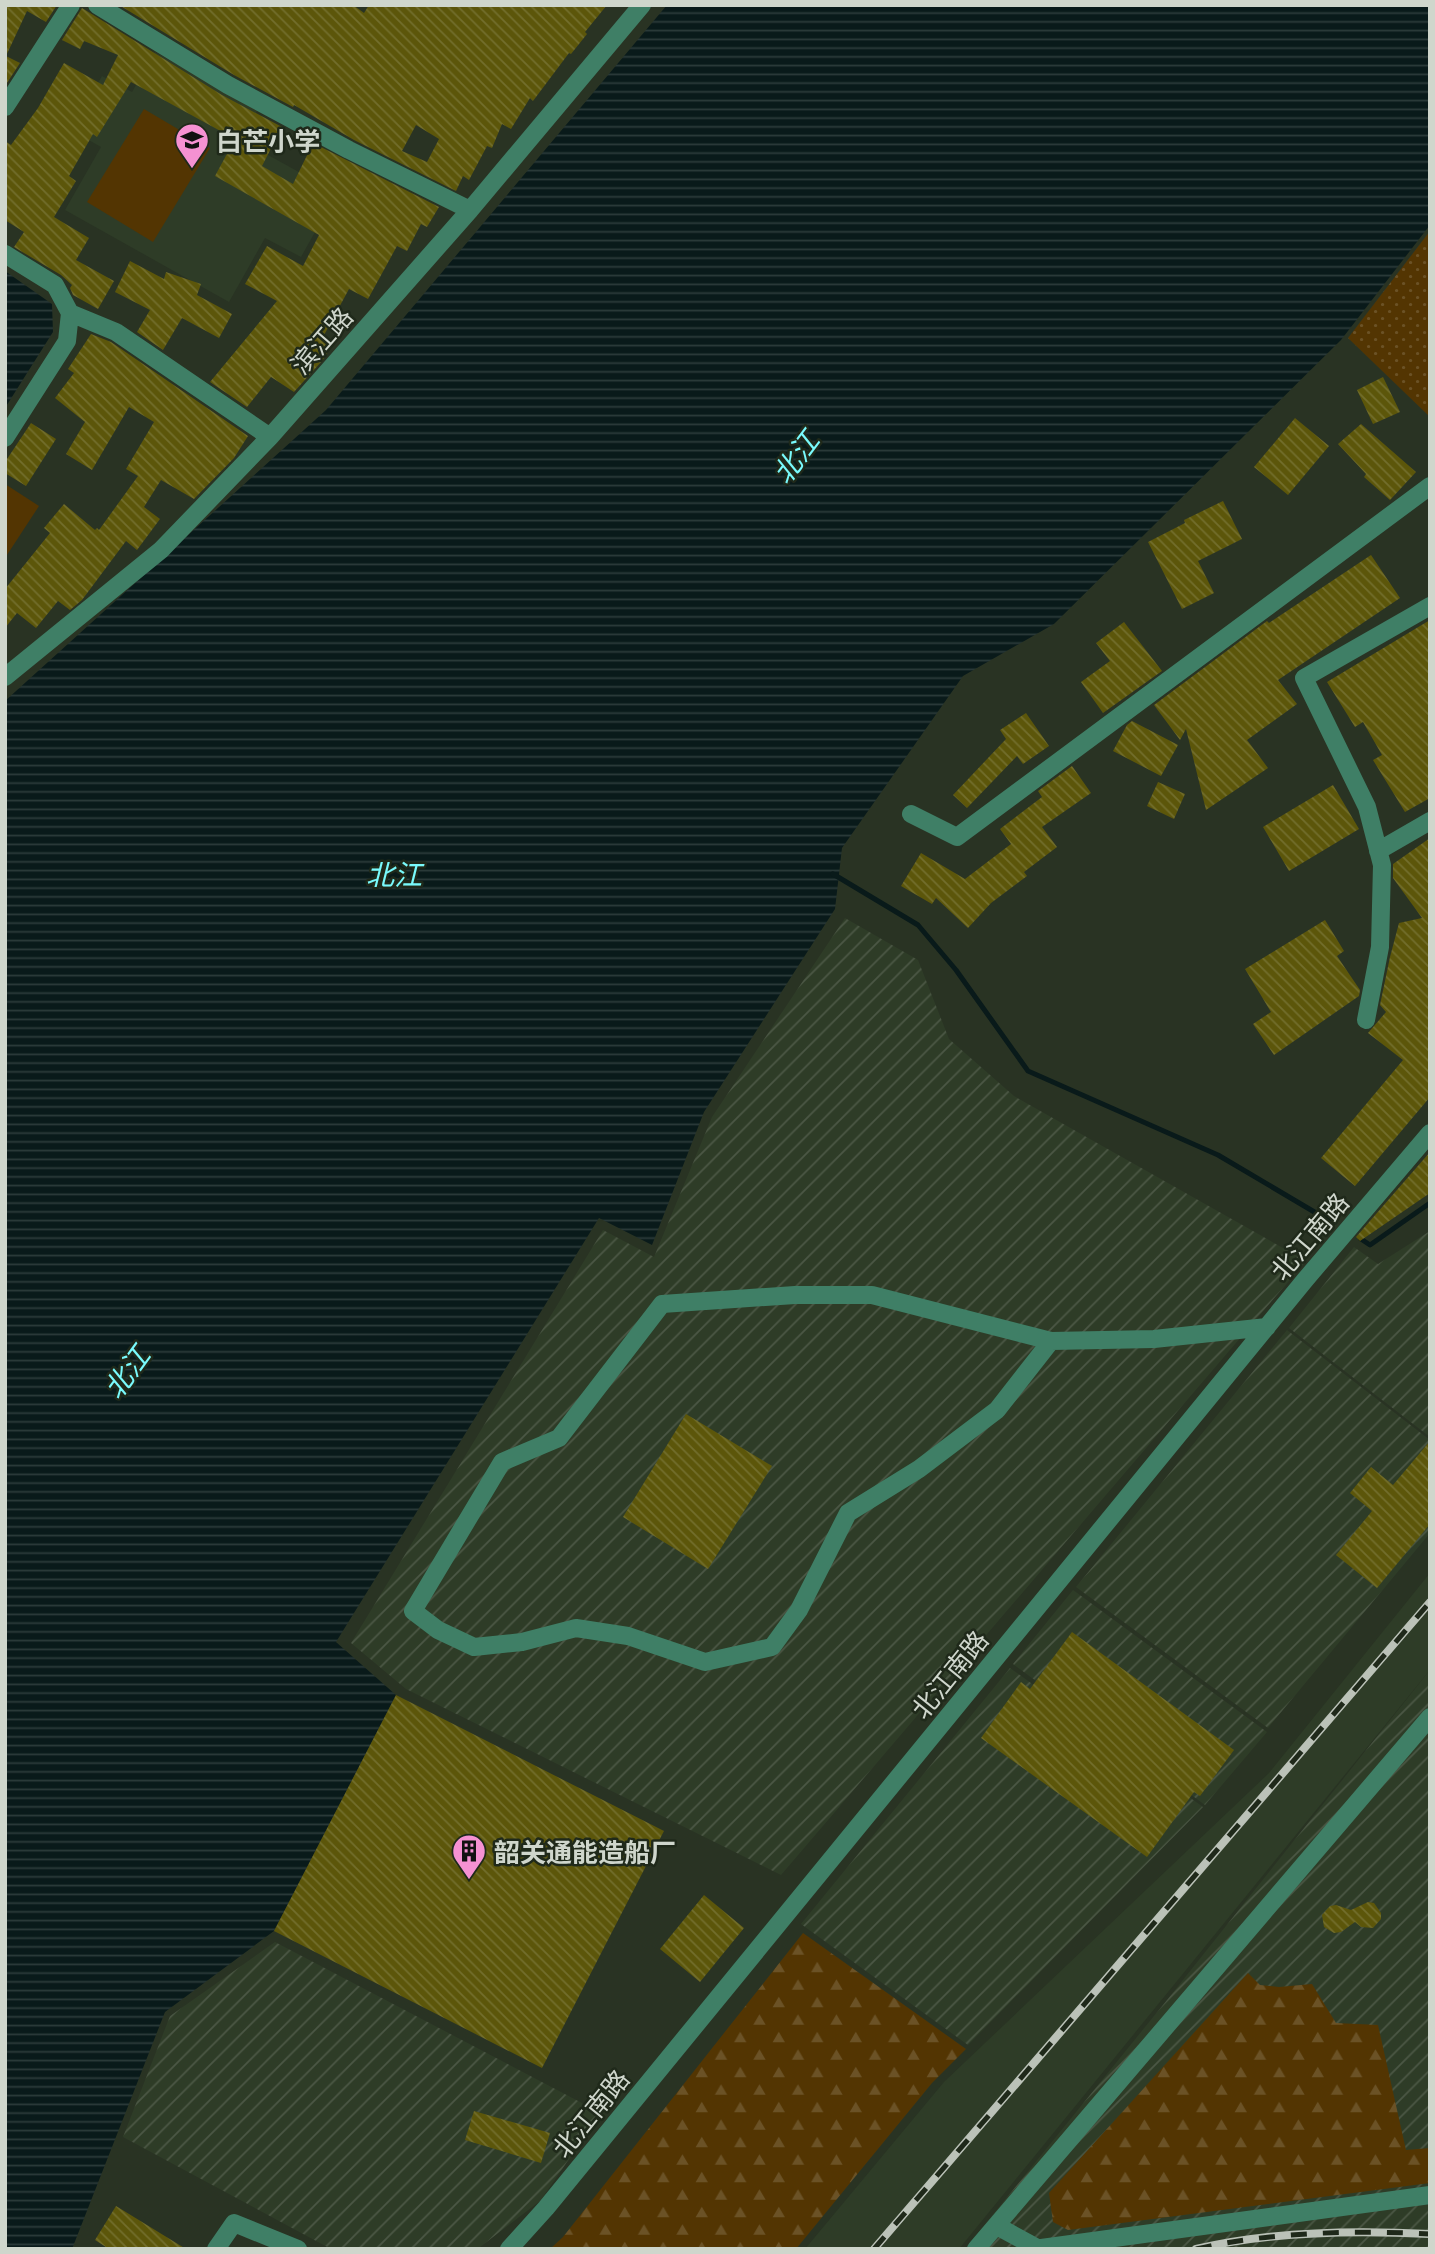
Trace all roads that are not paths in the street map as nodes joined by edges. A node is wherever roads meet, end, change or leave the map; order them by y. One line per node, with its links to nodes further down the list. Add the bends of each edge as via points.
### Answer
1 (71, 5): 4 (street)
2 (97, 5): 5 (street, via 228,85)
3 (642, 5): 5 (street, 滨江路)
4 (5, 107)
5 (470, 210): 9 (street, 滨江路)
6 (5, 254): 7 (street, via 55,285)
7 (70, 313): 8 (street, via 67,341); 9 (street, via 116,332)
8 (5, 438)
9 (270, 438): 12 (street, 滨江路, via 161,550)
10 (1430, 486): 13 (street, via 957,837)
11 (1430, 606): 15 (street, via 1304,678 1367,807)
12 (5, 677)
13 (911, 814)
14 (1430, 821): 15 (street)
15 (1378, 850): 16 (street, via 1382,865 1380,947)
16 (1366, 1020)
17 (1430, 1133): 18 (street, 北江南路)
18 (1267, 1327): 19 (street, via 1154,1339); 26 (street, 北江南路)
19 (1051, 1341): 19 (street, via 997,1409 919,1469 848,1513 799,1610 772,1647 705,1662 628,1636 576,1628 522,1642 474,1647 438,1630 413,1611 502,1462 559,1438 662,1304 872,1295)
20 (1430, 1717): 22 (street)
21 (1430, 2195): 23 (street)
22 (998, 2226): 23 (street); 27 (street)
23 (1035, 2248)
24 (216, 2249): 25 (street, via 234,2223)
25 (298, 2249)
26 (509, 2249)
27 (976, 2249)

